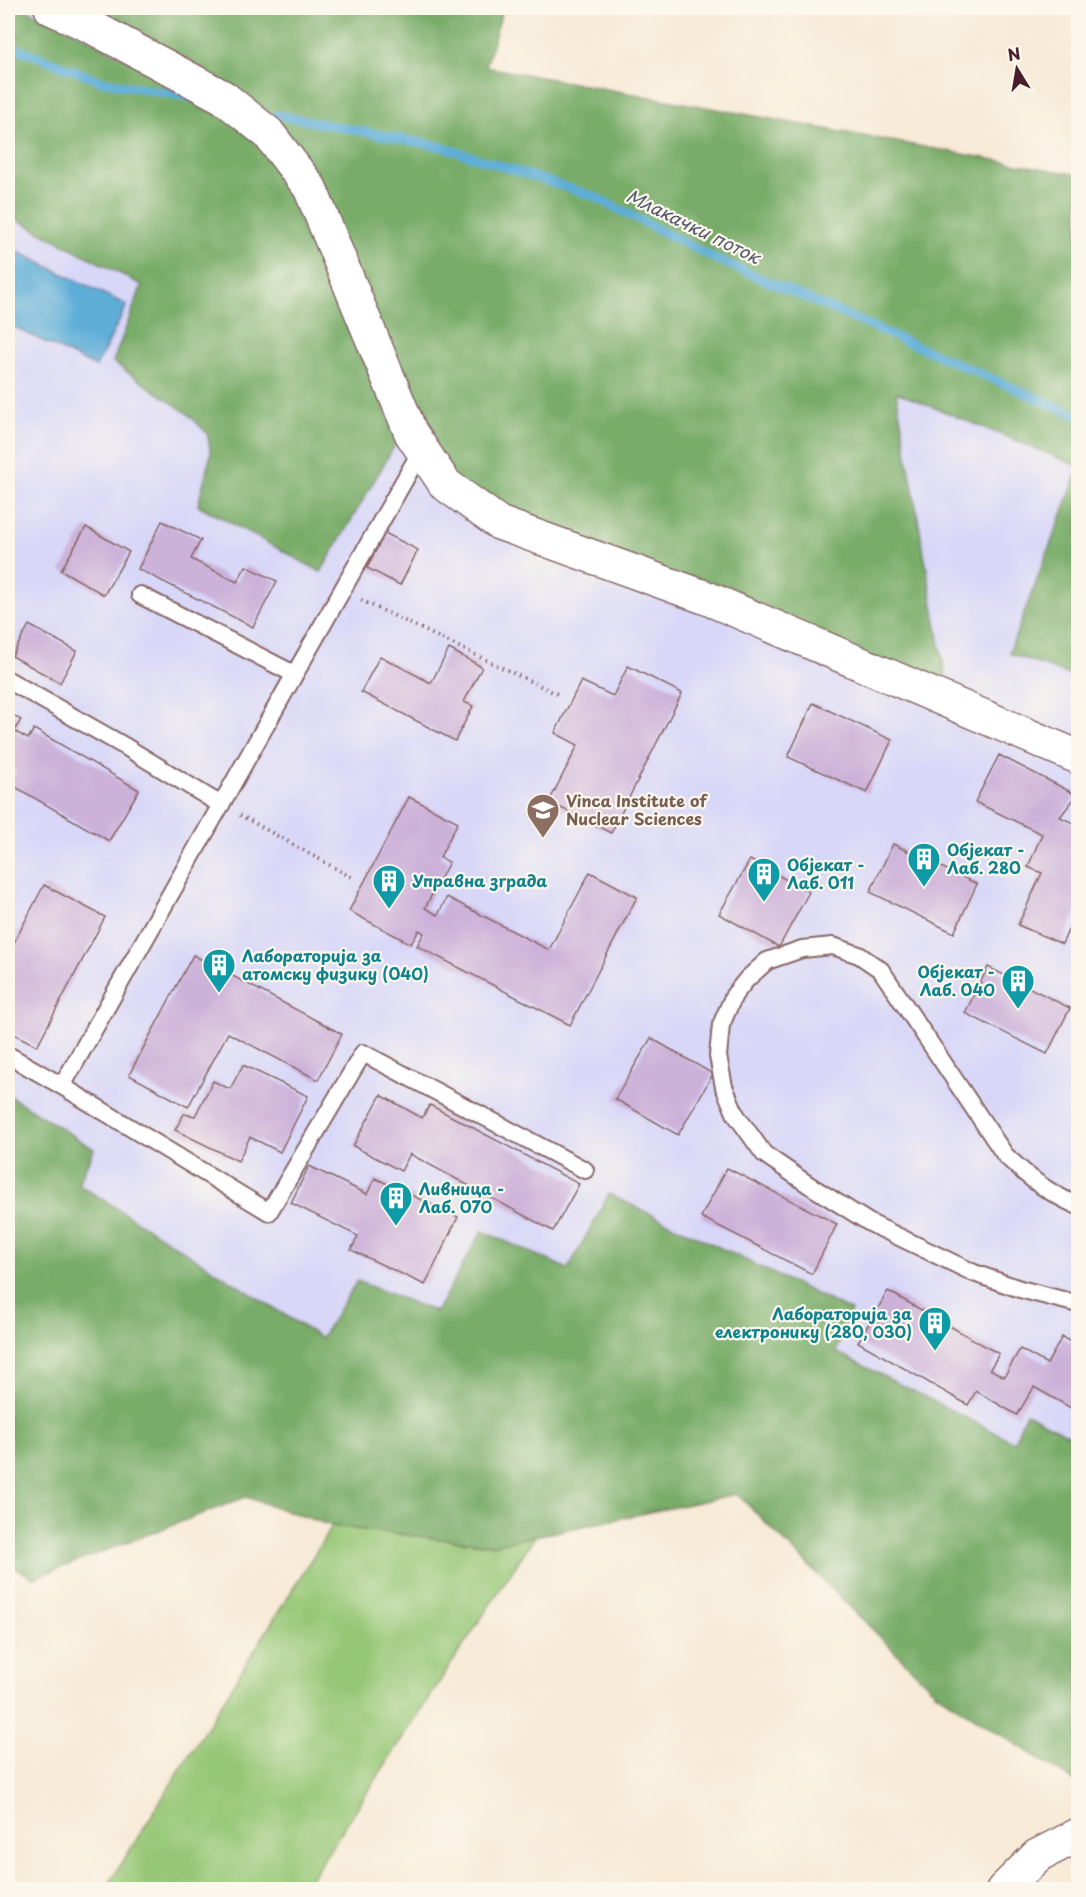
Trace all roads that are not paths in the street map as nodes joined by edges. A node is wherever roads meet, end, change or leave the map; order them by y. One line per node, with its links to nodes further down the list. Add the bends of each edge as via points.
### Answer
1 (51, 8): 2 (street, via 223,97 268,133 310,188 411,434)
2 (422, 449): 4 (lane); 6 (street, via 445,484 499,524 707,598)
3 (140, 595): 4 (lane)
4 (294, 674): 7 (lane)
5 (8, 680): 7 (lane)
6 (1078, 758)
7 (220, 805): 9 (lane)
8 (8, 1056): 9 (lane)
9 (62, 1086): 10 (lane, via 270,1212 363,1053)
10 (585, 1170)
11 (1078, 1206): 12 (lane, via 1028,1177 1005,1155 881,970 859,955 833,946 802,949 767,961 734,995 721,1025 718,1056 724,1087 736,1115 764,1154 880,1228 974,1273)
12 (1078, 1304)
13 (1078, 1835): 14 (street, via 1037,1856)
14 (1003, 1890)

